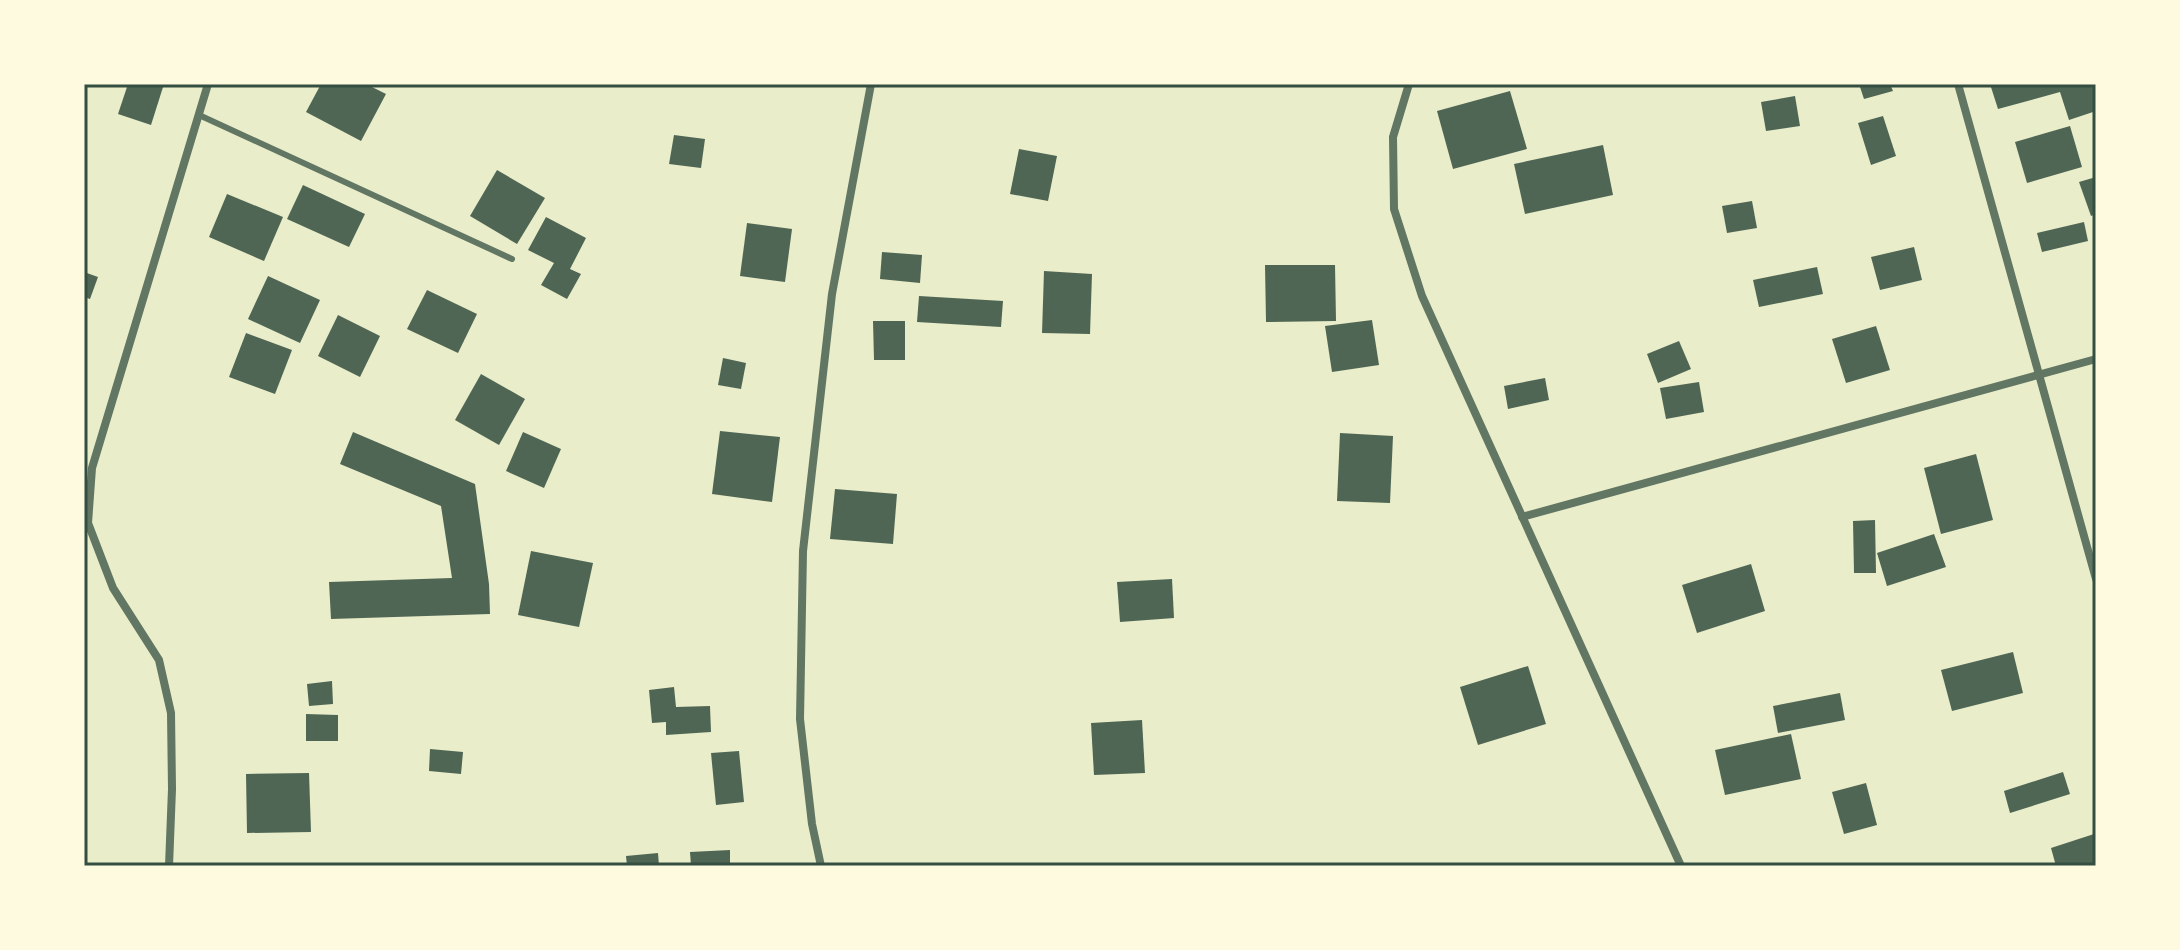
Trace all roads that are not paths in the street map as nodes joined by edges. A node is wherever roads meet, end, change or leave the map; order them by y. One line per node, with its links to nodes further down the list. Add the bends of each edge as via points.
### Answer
1 (208, 84): 5 (street)
2 (871, 84): 12 (street, via 832,294 803,551 800,719)
3 (1409, 84): 9 (street, via 1393,137 1394,209 1422,296)
4 (1958, 84): 8 (street)
5 (199, 115): 6 (lane); 11 (street, via 92,468 88,523 113,588 159,660 171,713)
6 (512, 259)
7 (2096, 359): 8 (street)
8 (2039, 375): 9 (street); 10 (street)
9 (1522, 517): 13 (street)
10 (2096, 579)
11 (169, 866)
12 (821, 866)
13 (1681, 866)

